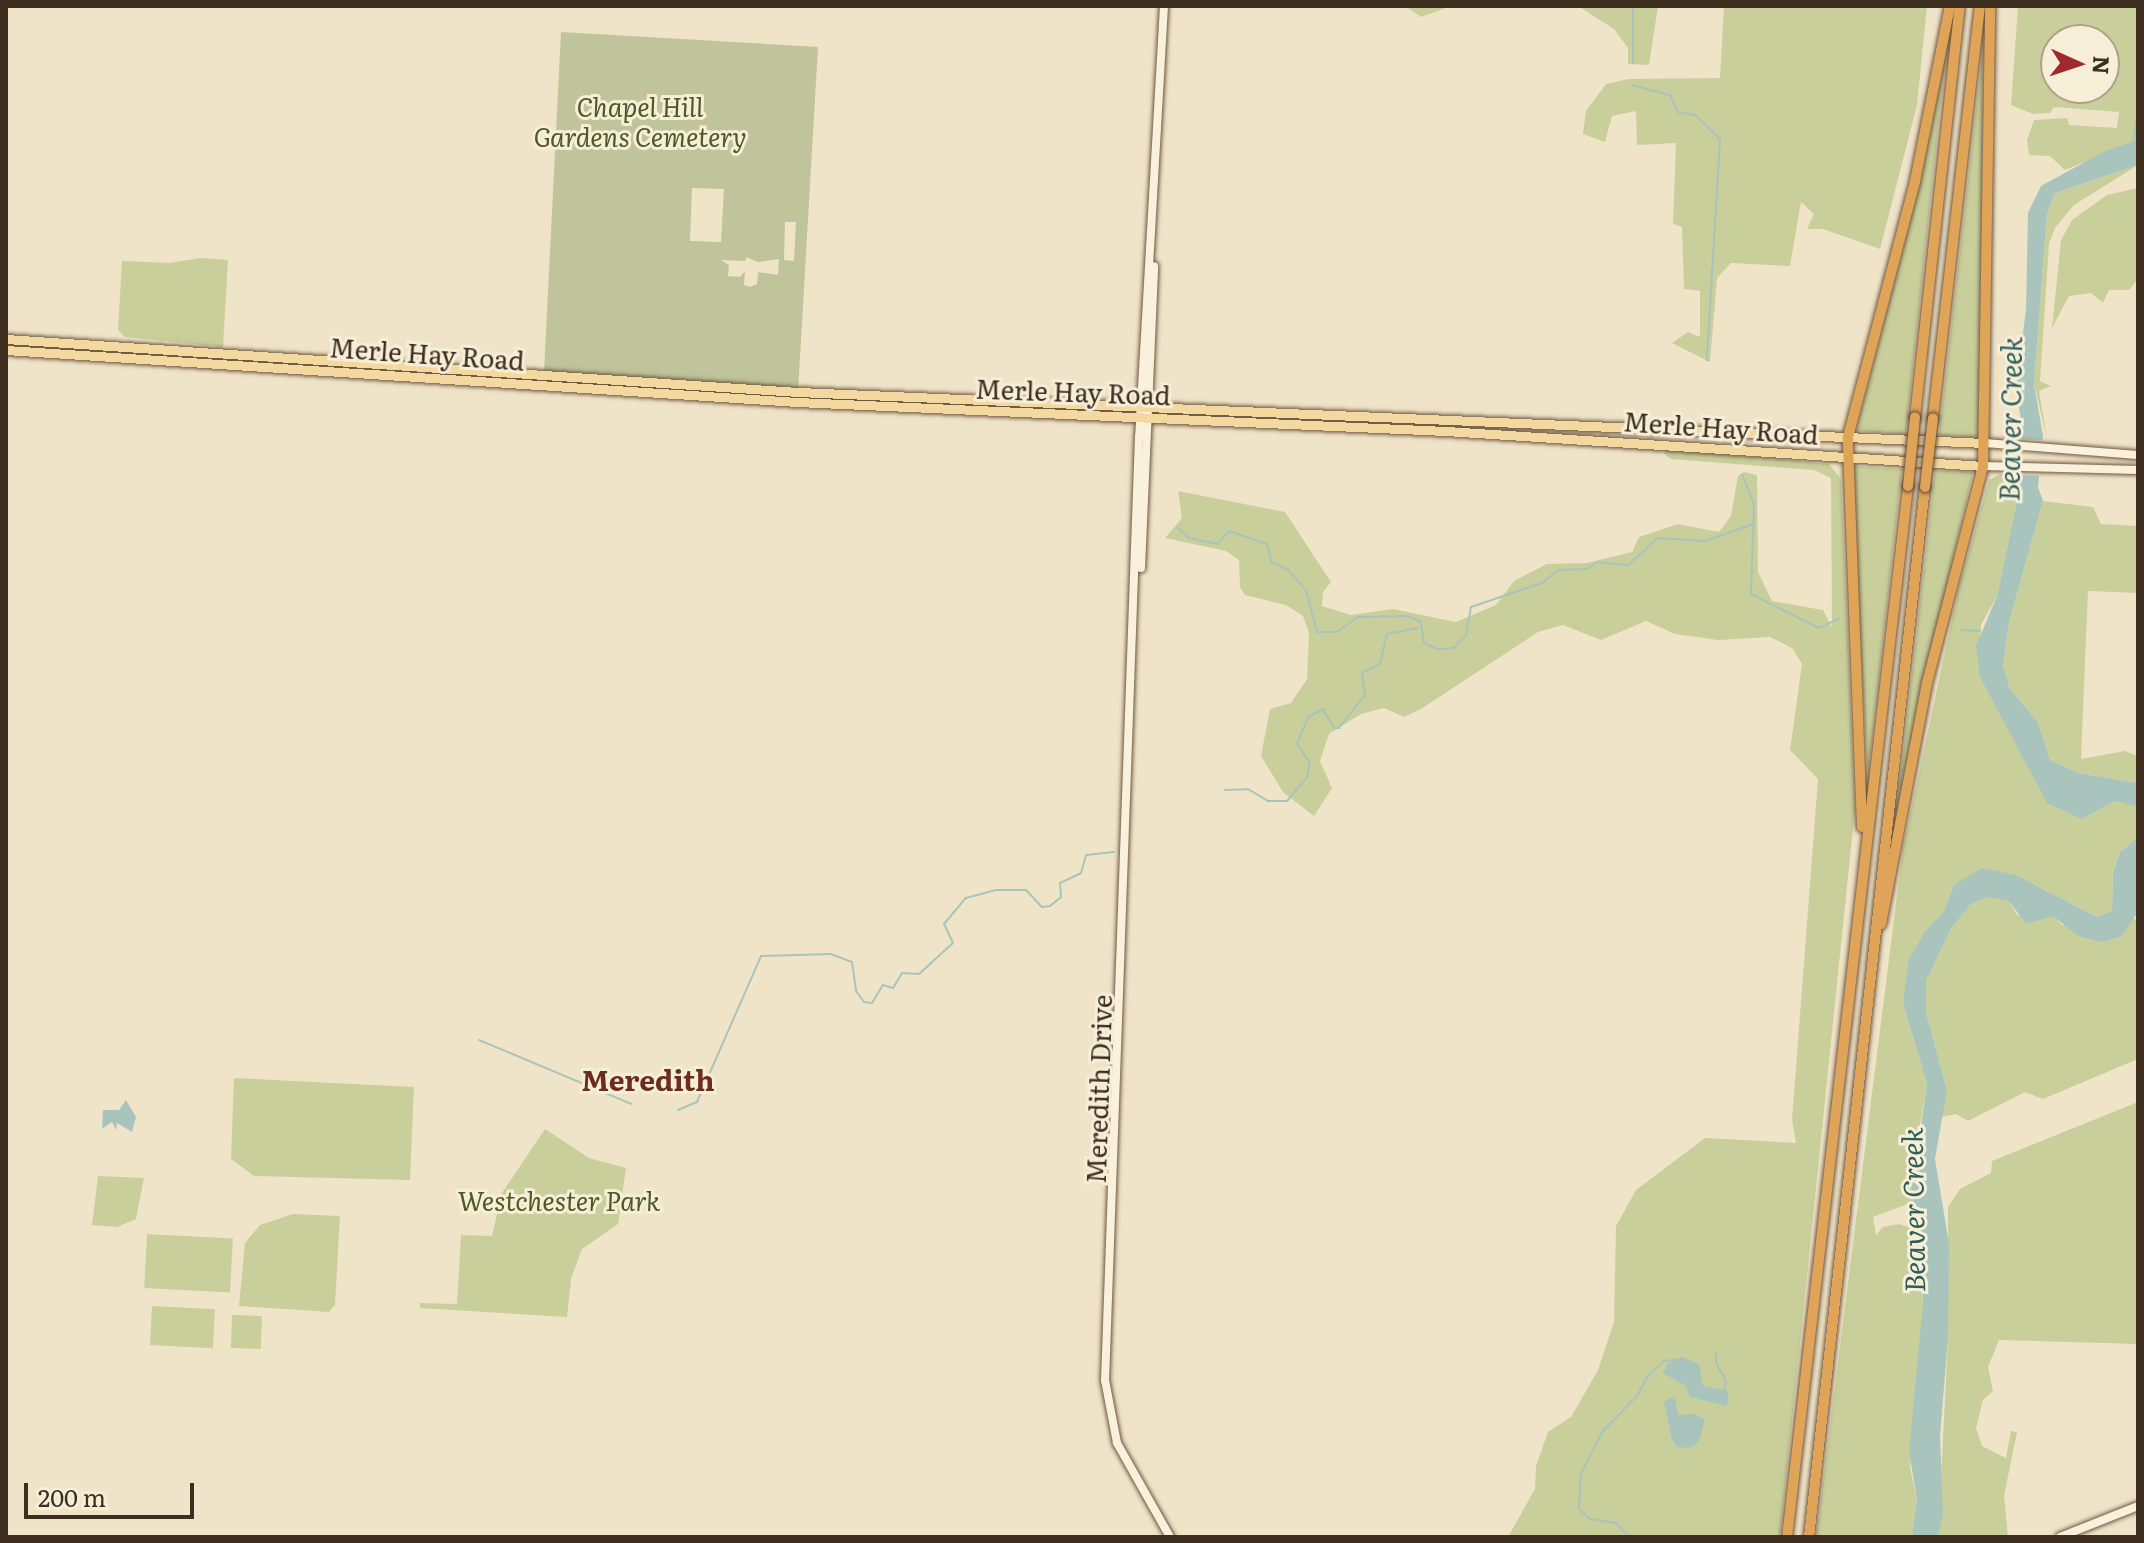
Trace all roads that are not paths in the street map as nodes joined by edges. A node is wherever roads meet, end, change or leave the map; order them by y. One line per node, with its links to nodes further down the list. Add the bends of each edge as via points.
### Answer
1 (1164, 6): 8 (main road, Meredith Drive)
2 (1950, 6): 9 (highway, via 1915,181)
3 (1960, 6): 15 (highway, bridge)
4 (1980, 6): 16 (highway, bridge)
5 (1990, 6): 10 (highway)
6 (6, 339): 8 (main road, Merle Hay Road)
7 (6, 350): 8 (main road, Merle Hay Road, via 797,402)
8 (1145, 410): 9 (main road, Merle Hay Road); 12 (main road, Merle Hay Road); 18 (main road, Meredith Drive, via 1105,1380 1117,1443)
9 (1848, 437): 10 (main road, Merle Hay Road); 12 (highway)
10 (1985, 443): 11 (main road, Merle Hay Road); 13 (highway)
11 (2138, 455)
12 (1847, 459): 13 (main road, Merle Hay Road); 15 (highway, via 1862,773)
13 (1983, 466): 14 (main road, Merle Hay Road); 16 (highway, via 1927,683 1886,912)
14 (2138, 470)
15 (1859, 891): 19 (highway)
16 (1875, 940): 20 (highway)
17 (2138, 1506): 21 (main road)
18 (1170, 1537)
19 (1787, 1537)
20 (1809, 1537)
21 (2060, 1537)

